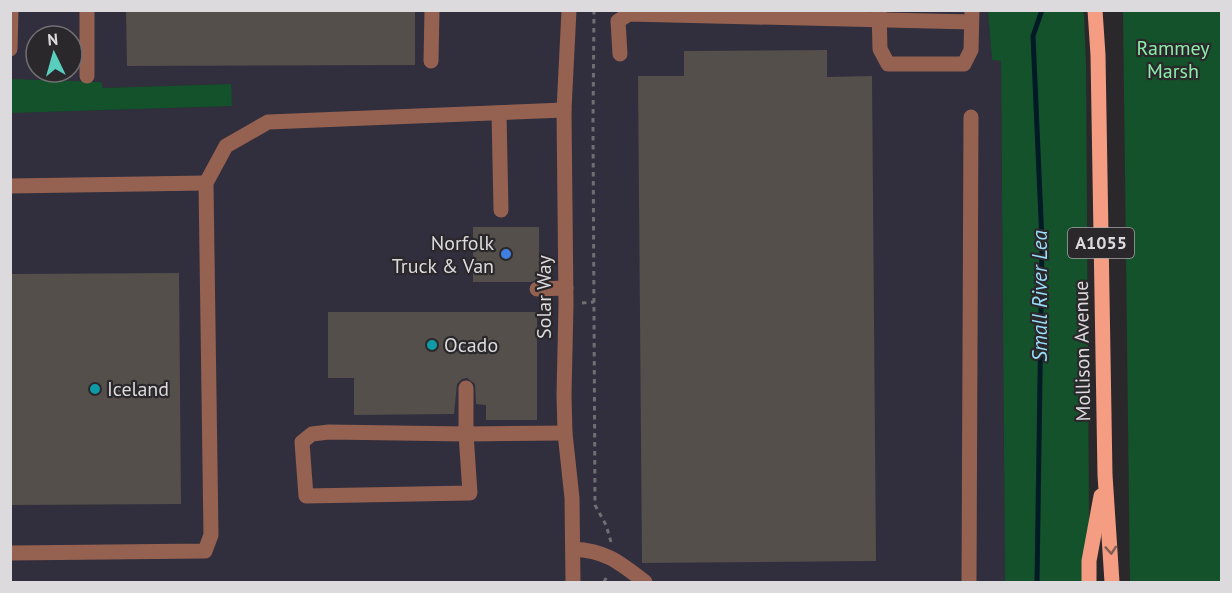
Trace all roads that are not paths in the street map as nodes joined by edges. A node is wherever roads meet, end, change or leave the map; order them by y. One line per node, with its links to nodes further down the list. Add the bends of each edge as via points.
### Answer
1 (11, 10): 10 (street)
2 (87, 10): 13 (street)
3 (432, 10): 12 (street)
4 (569, 10): 14 (street, Solar Way)
5 (1095, 10): 25 (main road, Mollison Avenue / A1055)
6 (675, 13): 7 (street); 11 (street, via 629,14 618,21)
7 (724, 13): 8 (street)
8 (880, 15): 9 (street); 9 (street, via 880,49 888,64 964,64 971,50)
9 (971, 16)
10 (10, 49)
11 (620, 54)
12 (431, 61)
13 (87, 76)
14 (564, 110): 15 (street); 20 (street, Solar Way)
15 (499, 113): 17 (street, via 268,122 226,146); 19 (street)
16 (970, 117): 30 (street)
17 (206, 183): 18 (street); 27 (street, via 211,535 205,551)
18 (10, 186)
19 (501, 210)
20 (566, 288): 21 (street); 24 (street, Solar Way)
21 (537, 289)
22 (466, 388): 23 (street)
23 (466, 434): 23 (street, via 470,493 306,496 302,442 312,434); 24 (street)
24 (565, 434): 26 (street, Solar Way)
25 (1105, 475): 31 (main road, Mollison Avenue / A1055, via 1089,561); 32 (main road, Mollison Avenue / A1055, one-way to 32)
26 (573, 549): 28 (street, Solar Way); 29 (street, via 610,556)
27 (10, 553)
28 (573, 582)
29 (645, 582)
30 (969, 582)
31 (1089, 582)
32 (1112, 582)

